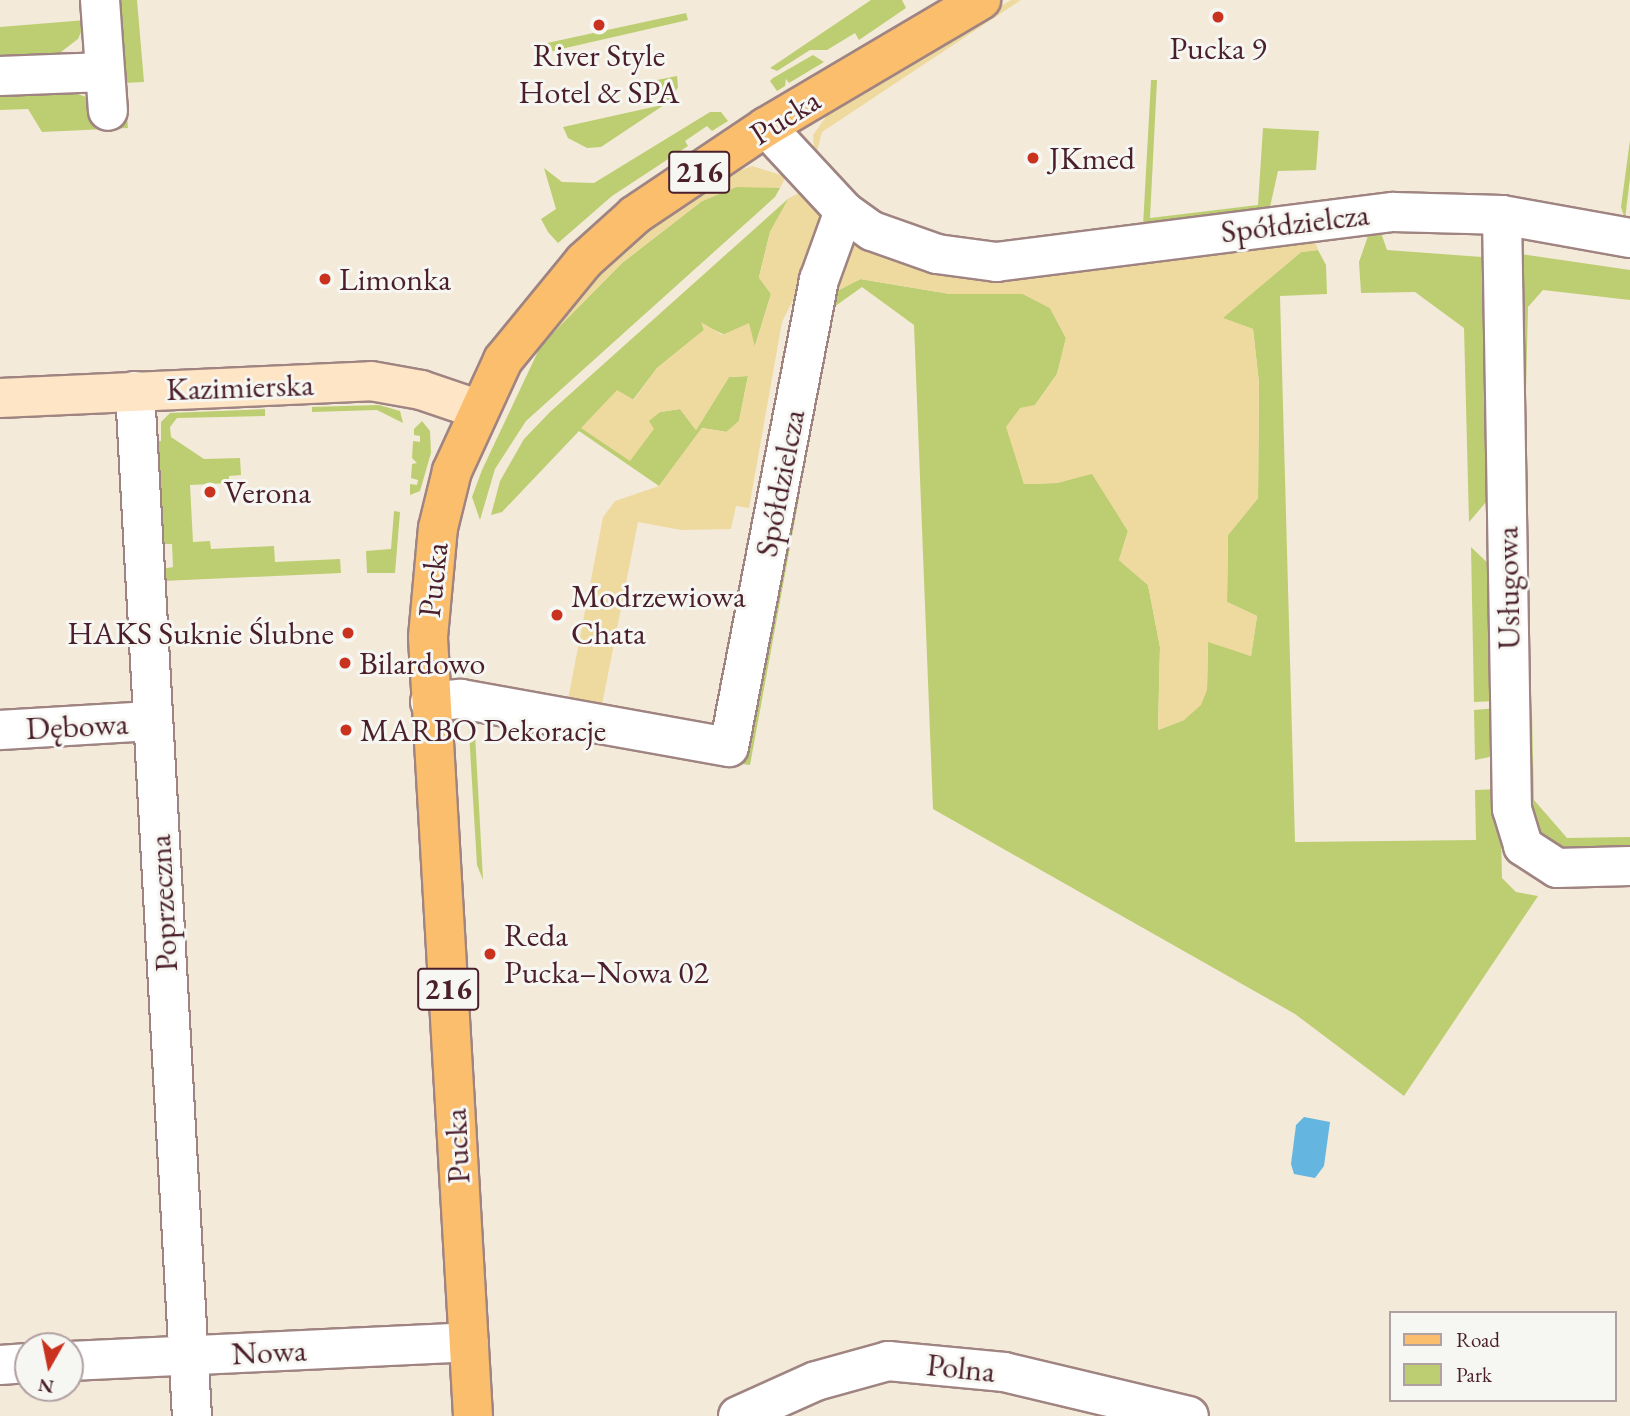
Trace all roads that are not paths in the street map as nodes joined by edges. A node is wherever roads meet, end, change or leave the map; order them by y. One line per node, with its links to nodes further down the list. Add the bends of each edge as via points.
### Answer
1 (100, 0): 3 (street)
2 (981, 0): 6 (main road, Pucka / 216)
3 (105, 72): 4 (street); 5 (street)
4 (0, 76)
5 (108, 111)
6 (766, 127): 7 (street, Spółdzielcza); 12 (main road, Pucka / 216, via 635,215 583,261 503,360)
7 (844, 211): 8 (street, Spółdzielcza, via 872,232 937,254 996,262 1393,212); 13 (street, Spółdzielcza, via 819,280 729,747 461,699)
8 (1502, 215): 9 (street, Spółdzielcza); 16 (street, Usługowa, via 1512,809 1523,846 1558,868)
9 (1630, 238)
10 (135, 391): 11 (main road, Kazimierska); 12 (main road, Kazimierska, via 371,381 421,390); 14 (street, Poprzeczna)
11 (0, 398)
12 (477, 409): 13 (main road, Pucka / 216, via 452,471 438,528 428,625)
13 (430, 702): 17 (main road, Pucka / 216)
14 (153, 721): 15 (street, Dębowa); 18 (street, Poprzeczna)
15 (0, 730)
16 (1630, 866)
17 (469, 1342): 18 (street, Nowa); 22 (main road, Pucka / 216)
18 (188, 1356): 19 (street, Nowa); 21 (street, Poprzeczna)
19 (84, 1360)
20 (748, 1414): 23 (street, Polna, via 816,1381 888,1361 1004,1372)
21 (192, 1416)
22 (473, 1416)
23 (1189, 1416)

